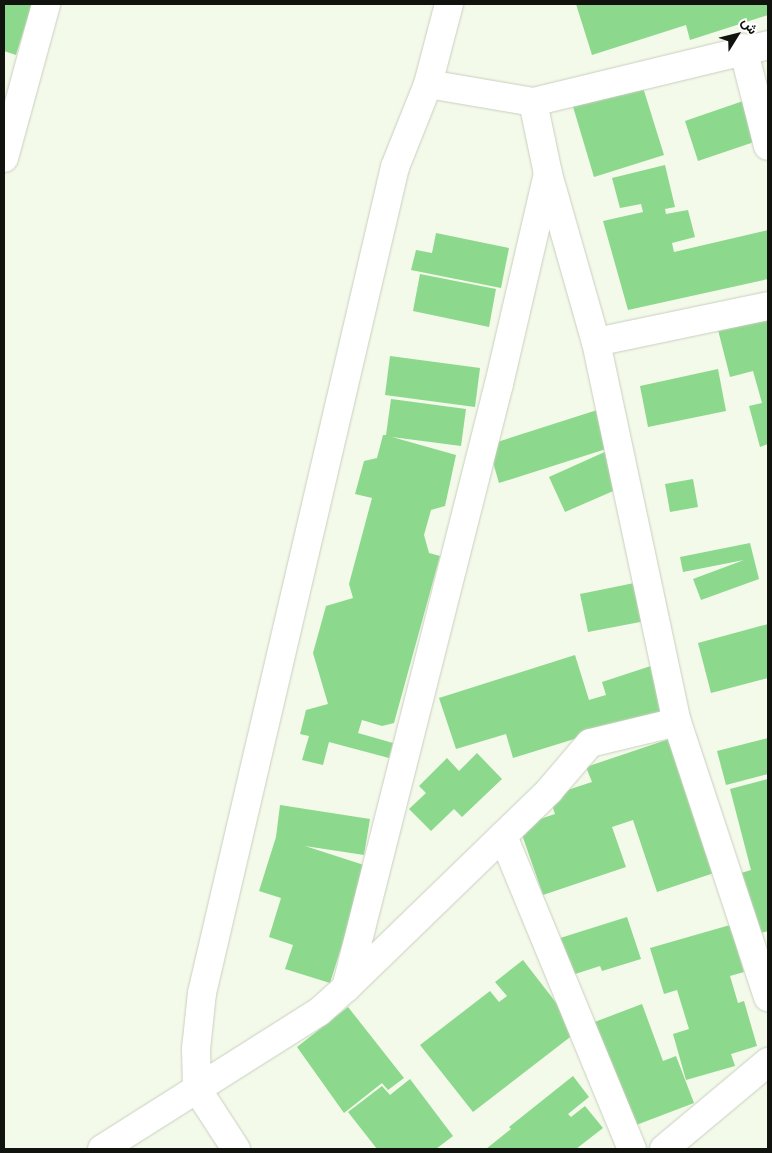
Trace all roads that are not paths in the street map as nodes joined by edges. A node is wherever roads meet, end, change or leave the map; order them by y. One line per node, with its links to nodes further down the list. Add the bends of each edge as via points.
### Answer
1 (46, 4): 7 (street)
2 (449, 4): 4 (street)
3 (756, 46): 5 (street); 6 (street)
4 (428, 84): 5 (street); 16 (street, via 395,167 202,993 196,1049)
5 (533, 102): 8 (street)
6 (768, 146)
7 (4, 158)
8 (548, 174): 10 (street); 13 (street, via 499,384)
9 (768, 306): 10 (street)
10 (596, 342): 11 (street)
11 (676, 722): 12 (street, via 590,744 549,791); 14 (street)
12 (503, 836): 13 (street); 19 (street)
13 (346, 988): 16 (street, via 320,1012)
14 (768, 998)
15 (768, 1062): 20 (street)
16 (197, 1089): 17 (street); 18 (street)
17 (102, 1149)
18 (236, 1149)
19 (632, 1149)
20 (664, 1149)

